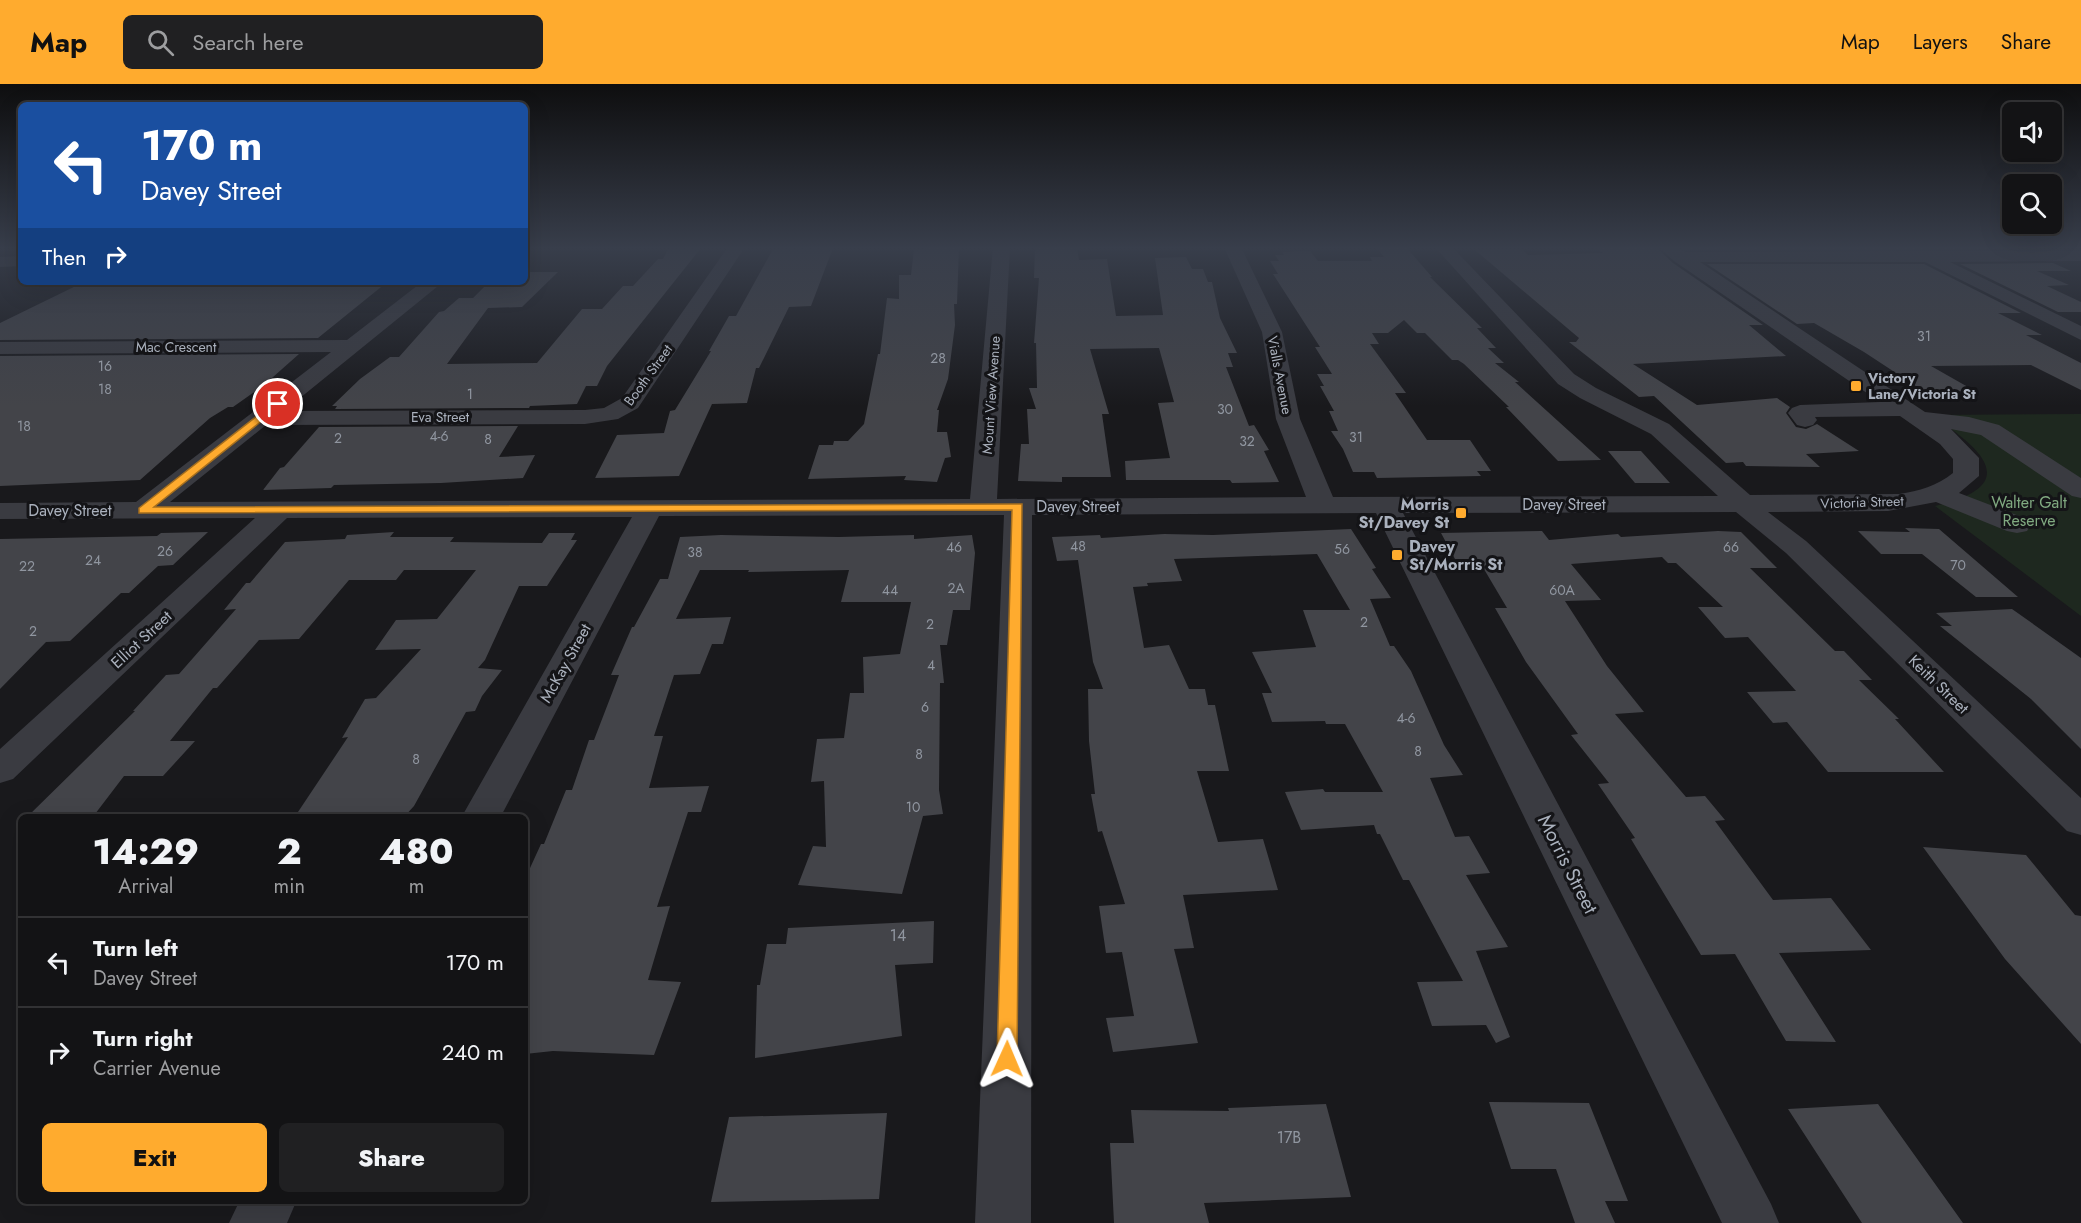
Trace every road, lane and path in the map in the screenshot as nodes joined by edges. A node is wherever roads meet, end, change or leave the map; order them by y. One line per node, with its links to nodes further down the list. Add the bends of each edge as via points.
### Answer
1 (411, 300): 9 (street)
2 (700, 300): 11 (street, Booth Street, via 630,403)
3 (1001, 300): 20 (street, Mount View Avenue)
4 (1257, 300): 19 (street, Vialls Avenue, via 1272,332 1288,419)
5 (1493, 300): 17 (street, Keith Street, via 1566,379 1652,423)
6 (1744, 300): 12 (street, Victoria Street)
7 (2013, 300): 8 (street)
8 (2081, 334)
9 (352, 346): 10 (street, Mac Crescent); 13 (street)
10 (0, 348)
11 (619, 411): 13 (street, Eva Street, via 595,417)
12 (1912, 414): 14 (street, via 1808,410 1800,413); 15 (street, via 1990,430); 16 (street, Victoria Street, via 1949,439 1966,458 1966,476)
13 (260, 418): 23 (street)
14 (1805, 420)
15 (2081, 490)
16 (1938, 494): 17 (street, Victoria Street, via 1888,502); 25 (street)
17 (1744, 503): 18 (street, Davey Street); 28 (street, Keith Street, via 1796,547)
18 (1385, 504): 19 (street, Davey Street); 32 (street, Morris Street)
19 (1323, 505): 20 (street, Davey Street)
20 (1000, 506): 21 (street, Davey Street); 31 (street, Mount View Avenue)
21 (650, 508): 22 (street, Davey Street); 27 (street, McKay Street)
22 (281, 509): 23 (street, Davey Street); 26 (street, Elliot Street)
23 (143, 510): 24 (street, Davey Street)
24 (0, 511)
25 (2017, 525)
26 (0, 770)
27 (482, 814)
28 (2081, 821)
29 (268, 1204): 30 (street)
30 (257, 1223)
31 (1003, 1223)
32 (1751, 1223)

